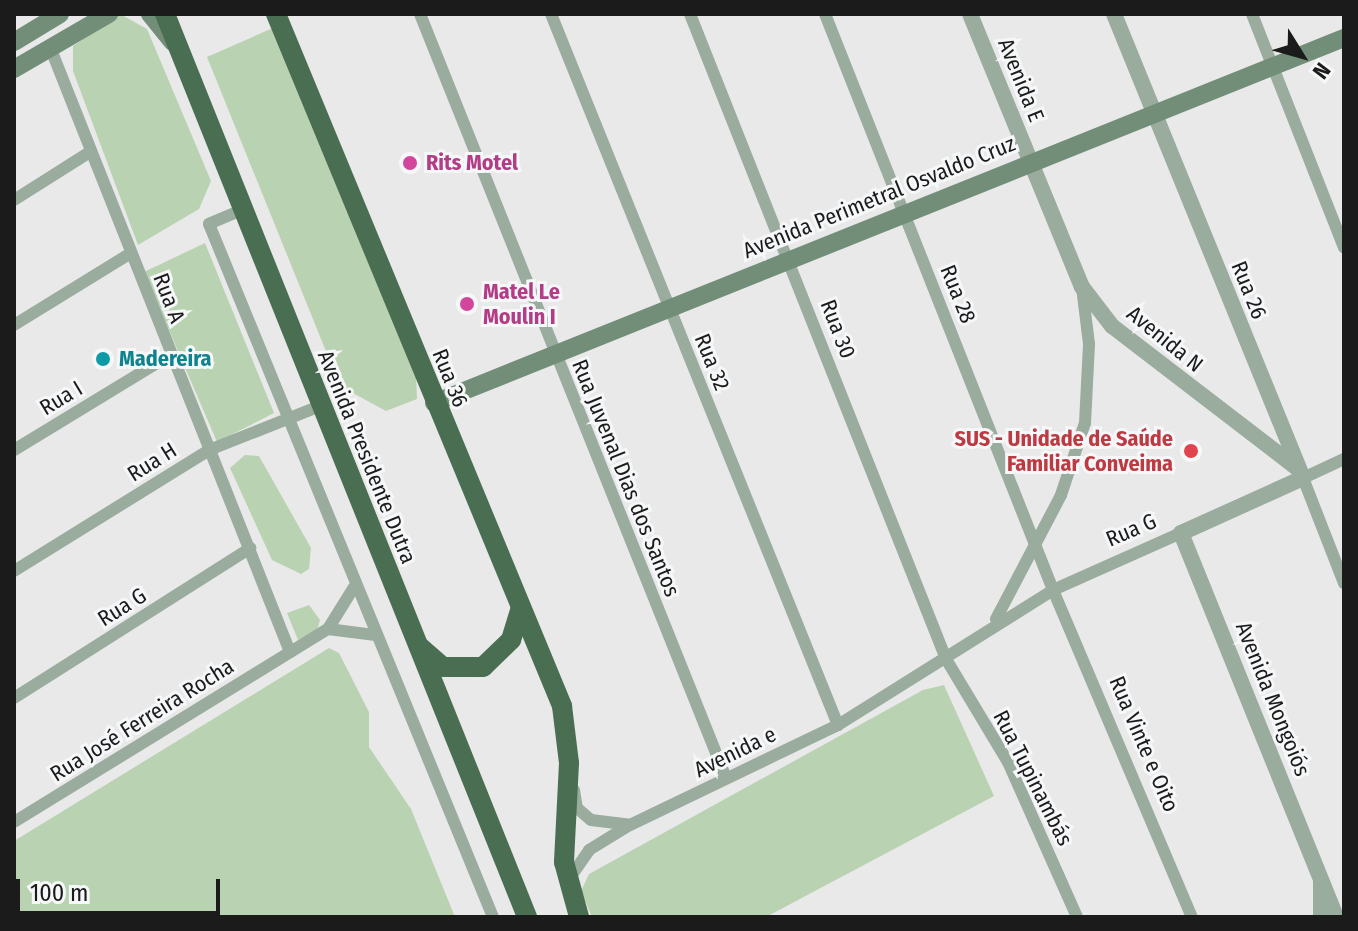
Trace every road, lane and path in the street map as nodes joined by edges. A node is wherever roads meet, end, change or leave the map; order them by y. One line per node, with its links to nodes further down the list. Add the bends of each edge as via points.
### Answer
1 (60, 14): 14 (main road)
2 (109, 14): 15 (main road)
3 (150, 14): 16 (main road)
4 (165, 14): 16 (highway, Avenida Presidente Dutra)
5 (276, 14): 33 (highway, Rua 36)
6 (420, 14): 31 (street, Rua Juvenal Dias dos Santos)
7 (551, 14): 29 (street, Rua 32)
8 (690, 14): 27 (street, Rua 30)
9 (825, 14): 24 (street, Rua 28)
10 (970, 14): 21 (street, Avenida E)
11 (1114, 14): 19 (street, Rua 26)
12 (1252, 14): 17 (street)
13 (1344, 38): 17 (main road, Avenida Perimetral Osvaldo Cruz)
14 (14, 42)
15 (50, 47): 18 (main road); 20 (street, Rua A)
16 (178, 47): 23 (highway, Avenida Presidente Dutra)
17 (1273, 67): 19 (main road, Avenida Perimetral Osvaldo Cruz); 25 (street)
18 (14, 69)
19 (1153, 112): 21 (main road, Avenida Perimetral Osvaldo Cruz); 39 (street, Rua 26)
20 (90, 152): 22 (street); 26 (street, Rua A)
21 (1031, 162): 24 (main road, Avenida Perimetral Osvaldo Cruz); 28 (street, Avenida N)
22 (14, 200)
23 (244, 209): 34 (highway, Avenida Presidente Dutra); 35 (street, via 209,224)
24 (905, 215): 27 (main road, Avenida Perimetral Osvaldo Cruz); 41 (street, Rua 28)
25 (1344, 248)
26 (131, 253): 30 (street); 32 (street, Rua A)
27 (788, 259): 29 (main road, Avenida Perimetral Osvaldo Cruz); 53 (street, Rua 30)
28 (1082, 287): 39 (street, Avenida N, via 1112,326); 41 (street, via 1089,344 1085,423 1061,495)
29 (668, 308): 31 (main road, Avenida Perimetral Osvaldo Cruz); 55 (street, Rua 32)
30 (14, 325)
31 (555, 352): 33 (main road, Avenida Perimetral Osvaldo Cruz); 57 (street, Rua Juvenal Dias dos Santos)
32 (170, 355): 36 (street, Rua I); 37 (street, Rua A)
33 (434, 403): 47 (highway, Rua 36)
34 (320, 406): 35 (street, Rua H); 51 (highway, Avenida Presidente Dutra)
35 (286, 420): 37 (street, Rua H); 45 (street)
36 (14, 450)
37 (209, 450): 42 (street, Rua A); 43 (street, Rua H)
38 (1344, 459): 39 (street, Rua G)
39 (1301, 474): 40 (street, Rua G); 44 (street, Rua 26)
40 (1181, 533): 46 (street, Rua G); 61 (street, Avenida Mongoiós)
41 (1036, 542): 46 (street, Rua 28); 48 (street)
42 (250, 548): 52 (street, Rua A); 54 (street, Rua G)
43 (14, 571)
44 (1344, 583)
45 (354, 587): 49 (street); 50 (street)
46 (1053, 590): 48 (street, Rua G); 66 (street, Rua Vinte e Oito)
47 (521, 608): 51 (highway, via 511,640 483,667 443,667); 56 (highway, Rua 36, via 562,706)
48 (994, 622): 53 (street, Rua G)
49 (328, 629): 50 (street); 52 (street, Rua José Ferreira Rocha)
50 (374, 635): 62 (street)
51 (415, 641): 63 (highway, Avenida Presidente Dutra)
52 (290, 652): 58 (street, Rua José Ferreira Rocha)
53 (946, 659): 55 (street, Avenida e); 65 (street, Rua Tupinambás, via 1008,762)
54 (14, 698)
55 (838, 725): 57 (street, Avenida e)
56 (569, 763): 59 (street, via 577,808 604,824); 60 (highway, Rua 36)
57 (726, 778): 59 (street, Avenida e)
58 (14, 822)
59 (630, 825): 60 (street, Avenida e, via 589,850)
60 (567, 882): 64 (highway, Rua 36)
61 (1321, 882): 67 (street, Avenida Mongoiós); 68 (street, Avenida Mongoiós)
62 (493, 917)
63 (527, 917)
64 (579, 917)
65 (1077, 917)
66 (1192, 917)
67 (1321, 917)
68 (1336, 917)

